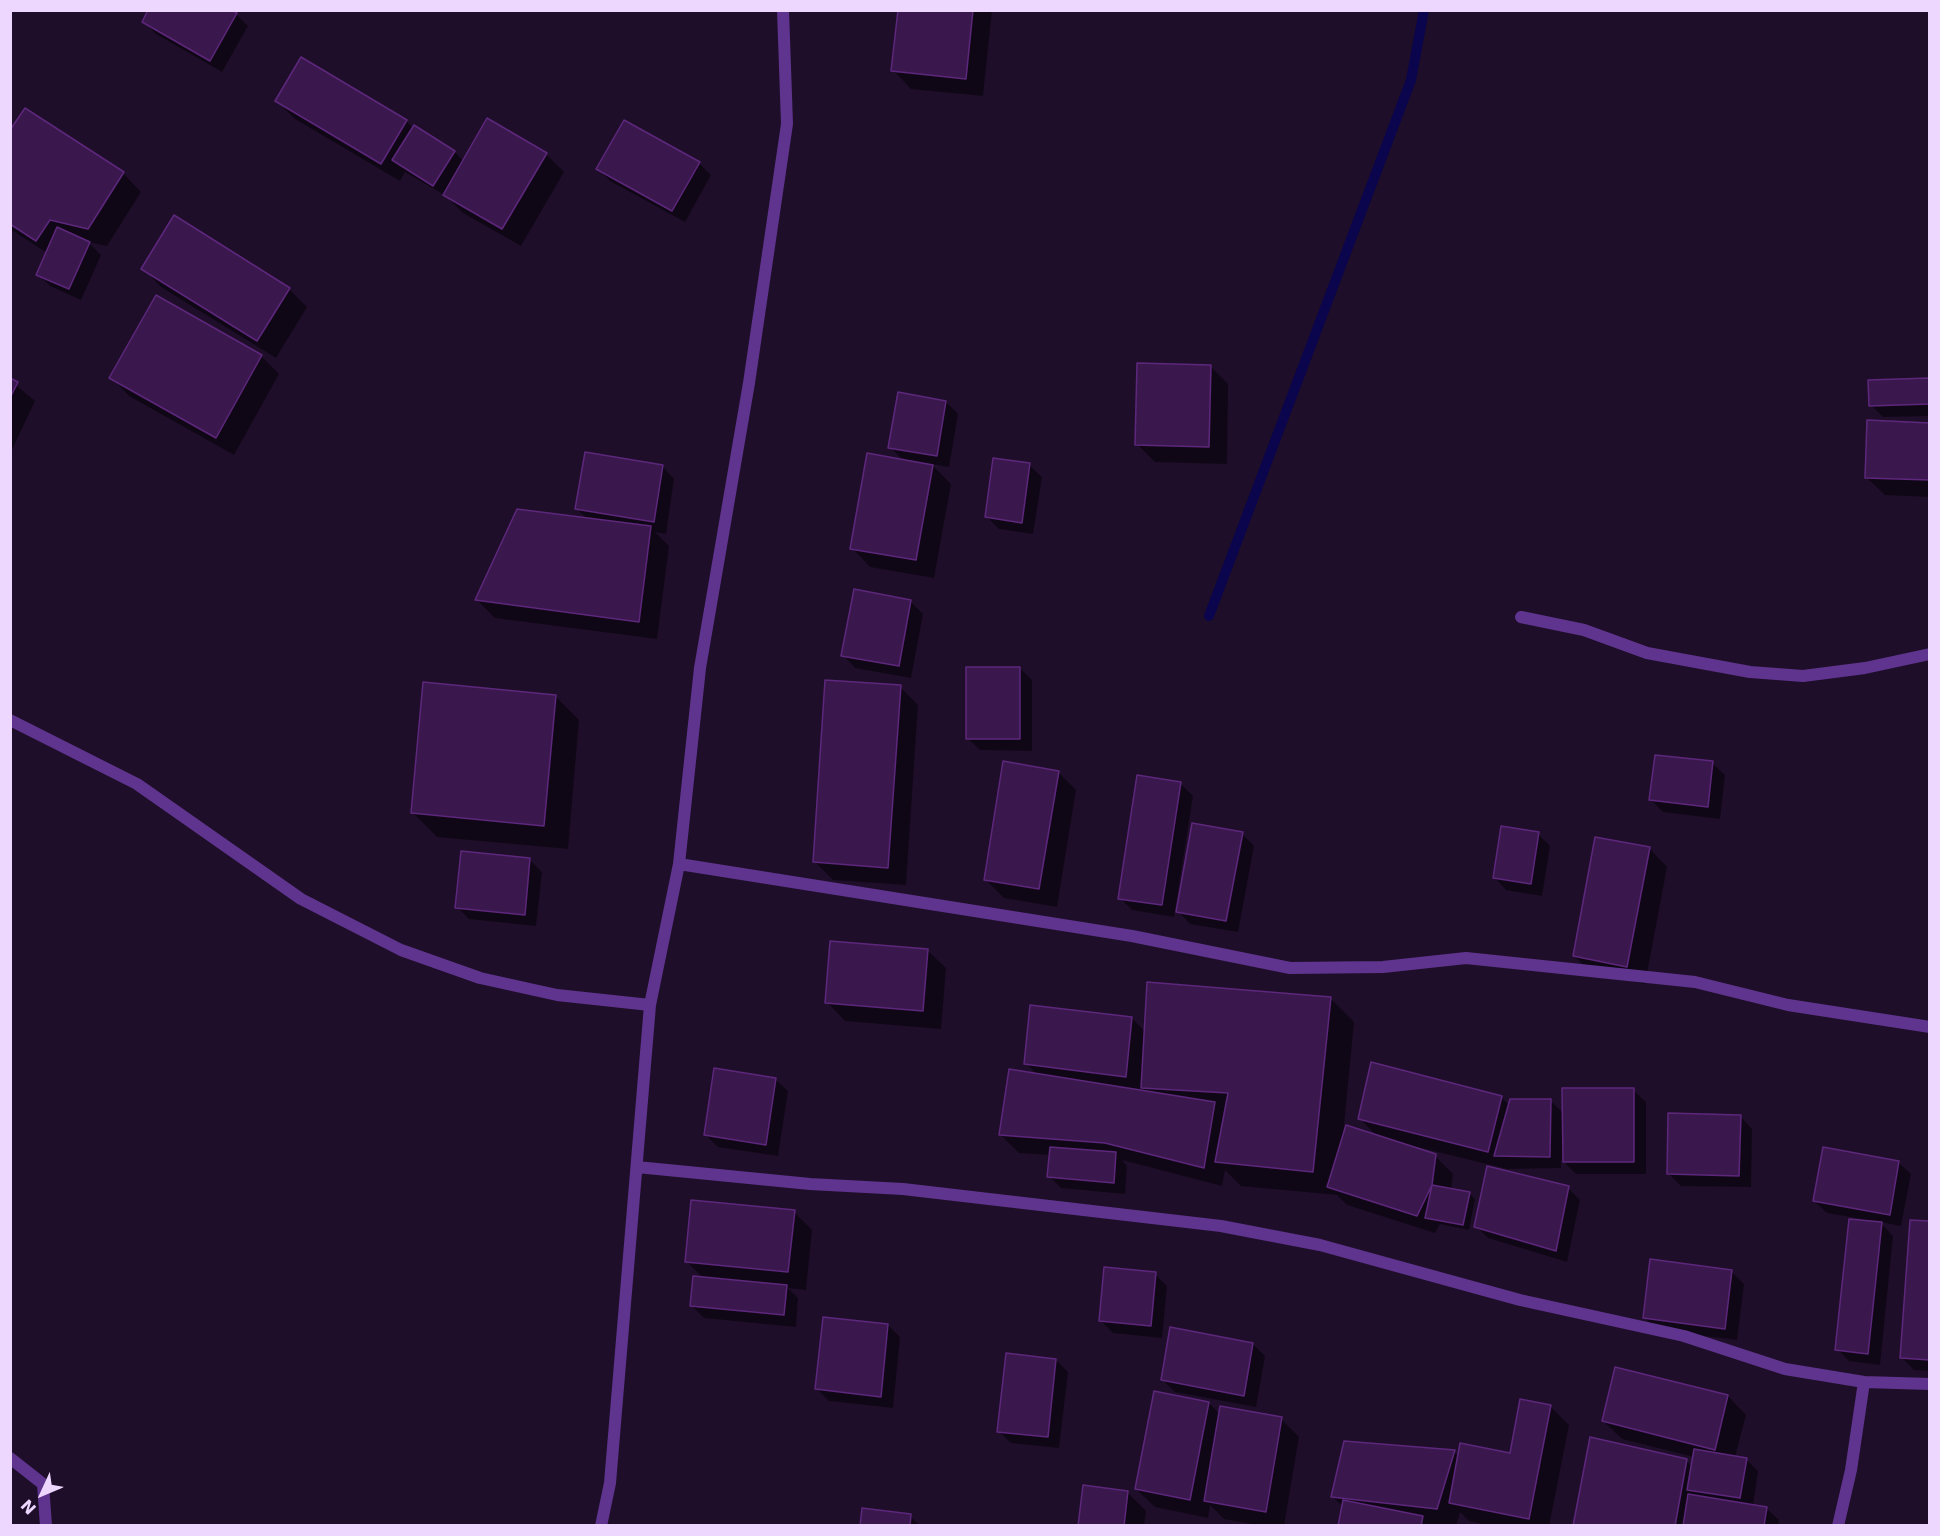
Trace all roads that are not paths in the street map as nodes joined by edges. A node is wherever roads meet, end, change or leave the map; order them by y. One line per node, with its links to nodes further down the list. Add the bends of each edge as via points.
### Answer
1 (783, 10): 5 (street, via 787,124 749,383 700,668)
2 (1521, 617): 3 (street, via 1584,630 1647,653 1750,672 1803,676)
3 (1929, 654)
4 (10, 720): 6 (street, via 136,784 301,899 401,950 480,978 557,995)
5 (679, 864): 6 (street); 7 (street, via 1132,936 1290,968 1383,967 1466,958 1695,982 1788,1005)
6 (650, 1005): 8 (street)
7 (1929, 1027)
8 (637, 1167): 9 (street, via 903,1189 1221,1226 1320,1245 1520,1300 1684,1336 1785,1369); 13 (street, via 610,1483)
9 (1864, 1382): 10 (street); 14 (street)
10 (1929, 1384)
11 (10, 1458): 12 (street, via 44,1484)
12 (46, 1526)
13 (601, 1526)
14 (1838, 1526)

